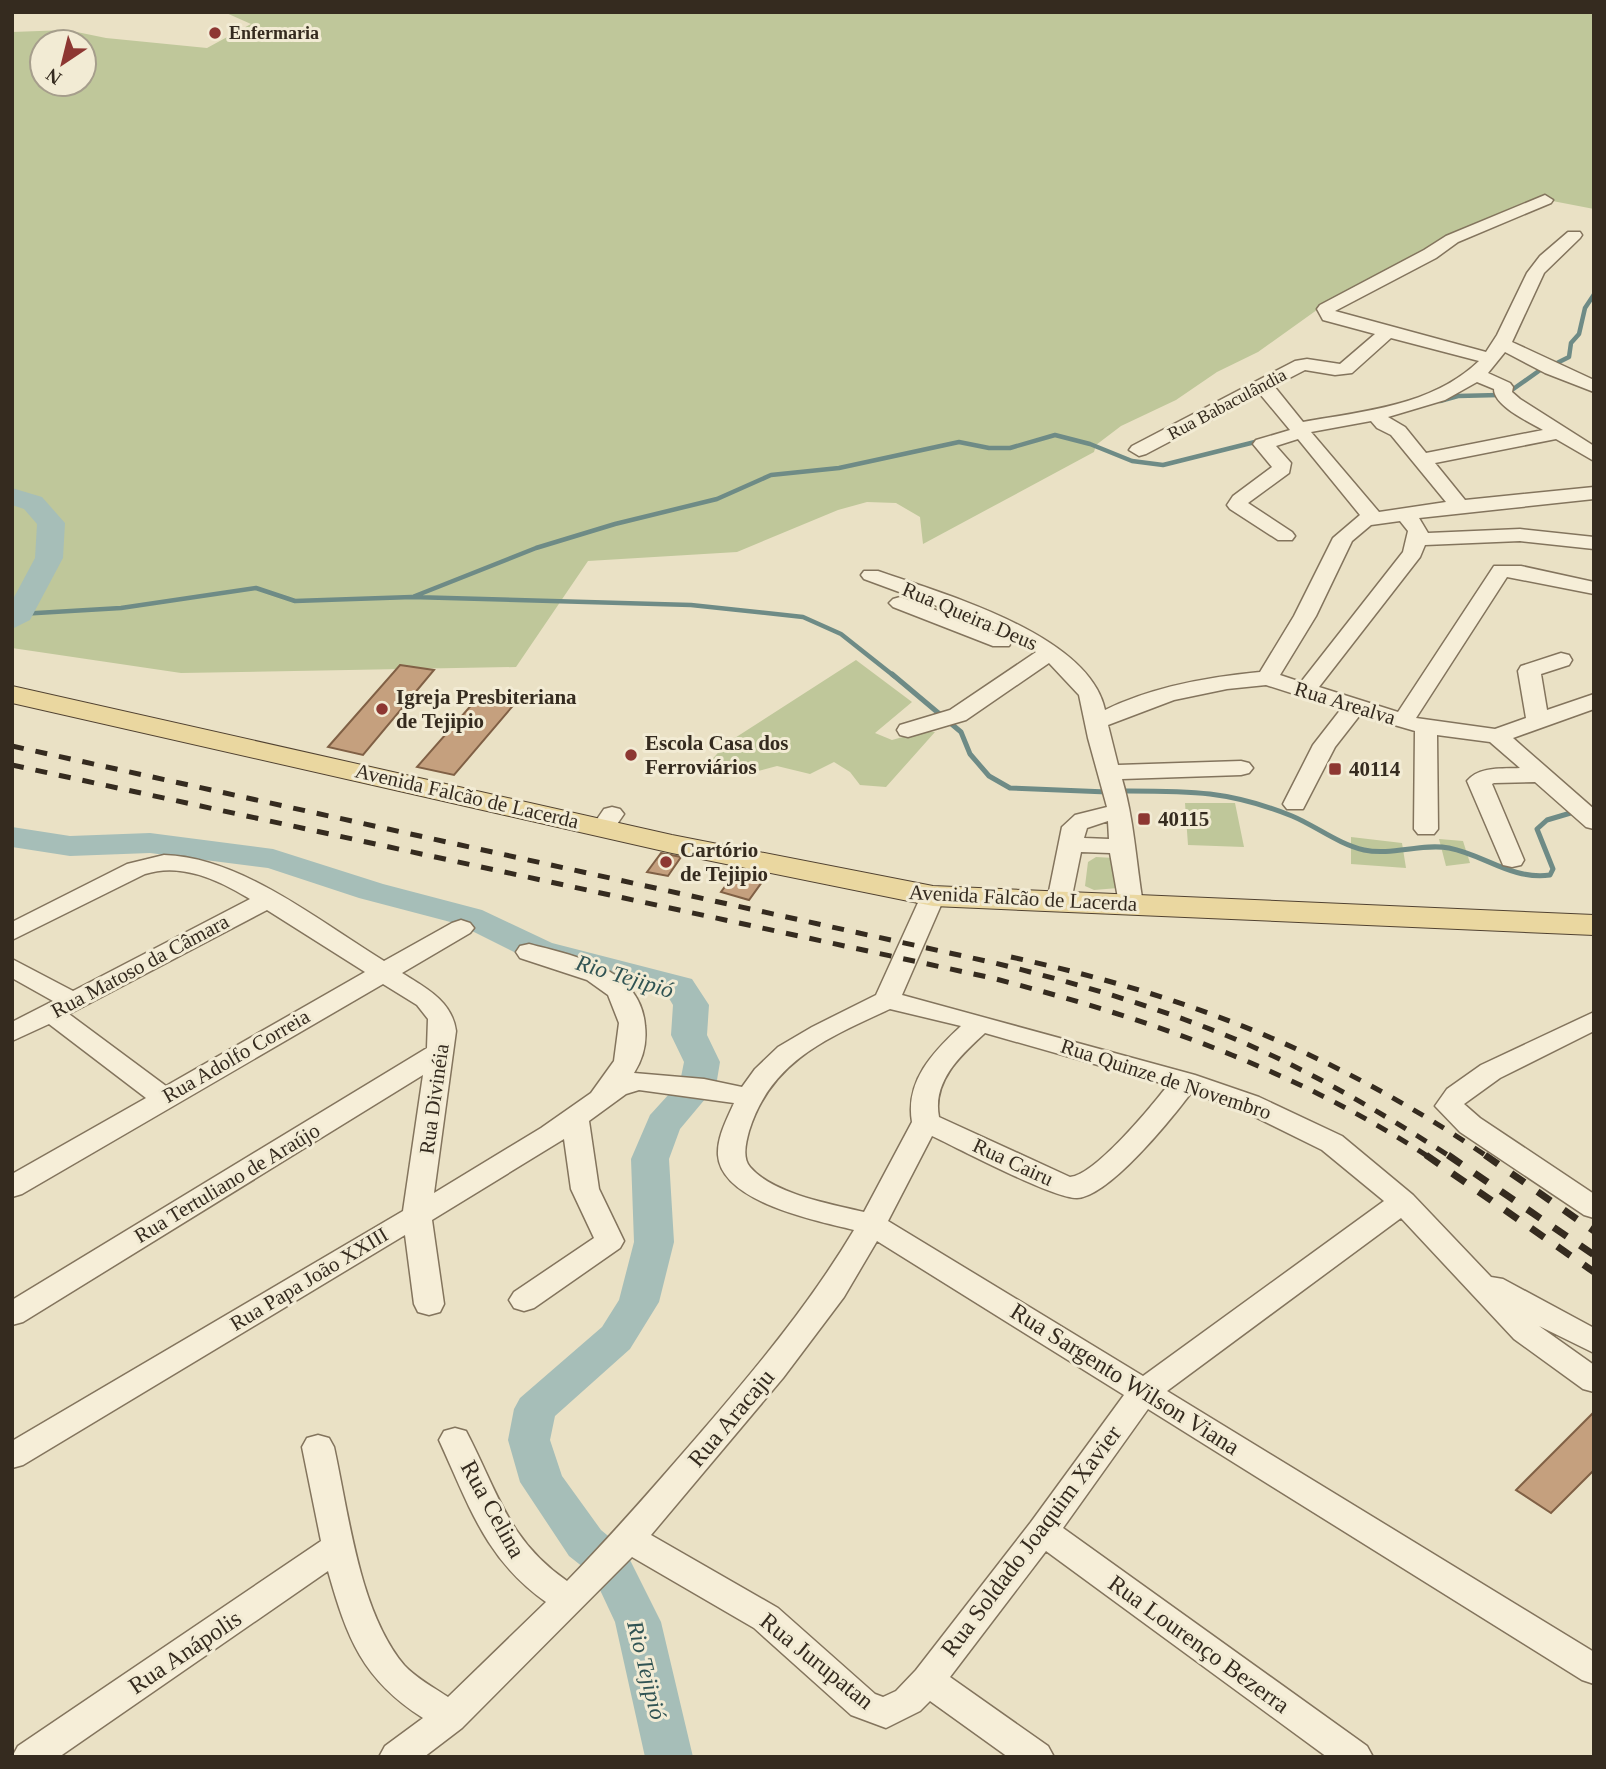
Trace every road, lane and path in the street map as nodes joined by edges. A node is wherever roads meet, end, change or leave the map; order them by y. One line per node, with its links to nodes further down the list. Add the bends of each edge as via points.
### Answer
1 (1545, 200): 3 (street, via 1452,239 1326,309 1329,316)
2 (1574, 235): 4 (street, via 1543,263)
3 (1386, 333): 4 (street); 6 (street, Rua Babaculândia, via 1342,370 1304,364)
4 (1496, 351): 5 (street); 7 (street)
5 (1477, 375): 9 (street, via 1428,401); 10 (street, via 1504,387 1504,396)
6 (1263, 385): 9 (street); 11 (street, Rua Babaculândia)
7 (1594, 387)
8 (1378, 417): 13 (street, via 1398,431)
9 (1301, 430): 17 (street); 18 (street, via 1263,444 1282,469 1237,505)
10 (1558, 433): 12 (street); 13 (street)
11 (1139, 450)
12 (1594, 455)
13 (1421, 460): 15 (street)
14 (1594, 493): 15 (street)
15 (1460, 506): 16 (street)
16 (1405, 513): 17 (street); 19 (street, via 1418,531)
17 (1373, 518): 25 (street, via 1343,538)
18 (1286, 536)
19 (1418, 539): 20 (street, via 1520,535); 26 (street, via 1413,553)
20 (1594, 543)
21 (868, 582): 23 (street, Rua Queira Deus)
22 (1594, 588): 30 (street, via 1504,569 1498,572)
23 (1053, 658): 32 (street, Rua Queira Deus, via 1090,693); 34 (street, via 941,719)
24 (1561, 660): 31 (street, via 1529,671)
25 (1267, 678): 26 (street, Rua Arealva); 32 (street, Rua Arealva, via 1169,694)
26 (1305, 691): 29 (street, Rua Arealva)
27 (12, 694): 45 (main road, Avenida Falcão de Lacerda, via 608,821)
28 (1594, 701): 31 (street, Rua Arealva)
29 (1354, 707): 30 (street, Rua Arealva); 39 (street, via 1324,745)
30 (1403, 721): 33 (street, Rua Arealva)
31 (1538, 721): 35 (street, Rua Arealva)
32 (1097, 722): 38 (street, Rua Queira Deus)
33 (1426, 727): 35 (street, Rua Arealva); 41 (street)
34 (908, 730)
35 (1497, 736): 37 (street)
36 (1241, 768): 38 (street)
37 (1539, 775): 40 (street); 44 (street, via 1491,776 1479,781)
38 (1115, 794): 42 (street, via 1074,827); 43 (street, Rua Queira Deus)
39 (1295, 804)
40 (1586, 814)
41 (1426, 829)
42 (1071, 845): 43 (street); 47 (street)
43 (1121, 846): 48 (street, Rua Queira Deus)
44 (1511, 860)
45 (933, 896): 47 (main road, Avenida Falcão de Lacerda); 55 (street)
46 (268, 900): 51 (street, Rua Divinéia, via 226,877 161,861 136,869); 54 (street, Rua Divinéia); 56 (street, Rua Matoso da Câmara)
47 (1059, 901): 48 (main road, Avenida Falcão de Lacerda)
48 (1131, 904): 49 (main road, Avenida Falcão de Lacerda)
49 (1594, 925)
50 (461, 928): 54 (street, Rua Adolfo Correia)
51 (12, 932)
52 (529, 952): 62 (street, Rua Papa João XXIII, via 598,975 629,1004 627,1064)
53 (12, 967): 56 (street)
54 (382, 971): 60 (street, Rua Divinéia, via 436,1009 443,1031); 64 (street, Rua Adolfo Correia)
55 (887, 1000): 58 (street, Rua Quinze de Novembro); 63 (street, Rua Sargento Wilson Viana, via 788,1054 765,1072)
56 (61, 1007): 59 (street, Rua Matoso da Câmara); 64 (street)
57 (1594, 1020): 69 (street, via 1477,1079 1455,1094 1449,1106)
58 (980, 1023): 61 (street, Rua Quinze de Novembro); 66 (street, Rua Aracaju, via 927,1084 922,1109)
59 (12, 1034)
60 (441, 1052): 70 (street, Rua Divinéia); 75 (street, Rua Tertuliano de Araújo)
61 (1185, 1081): 66 (street, Rua Cairu, via 1149,1128 1077,1188); 68 (street, Rua Quinze de Novembro, via 1249,1103 1332,1143)
62 (602, 1095): 63 (street, Rua Papa João XXIII, via 638,1081); 65 (street, Rua Papa João XXIII)
63 (749, 1097): 71 (street, Rua Sargento Wilson Viana, via 731,1144 732,1161 742,1176 764,1191 810,1208)
64 (164, 1098): 67 (street, Rua Adolfo Correia)
65 (575, 1116): 70 (street, Rua Papa João XXIII, via 518,1157); 73 (street, via 585,1189 610,1241)
66 (926, 1122): 71 (street, Rua Aracaju)
67 (12, 1187)
68 (1403, 1202): 72 (street, Rua Quinze de Novembro); 78 (street, Rua Soldado Joaquim Xavier)
69 (1594, 1208)
70 (418, 1215): 74 (street, Rua Divinéia); 81 (street, Rua Papa João XXIII)
71 (872, 1224): 78 (street, Rua Sargento Wilson Viana); 83 (street, Rua Aracaju, via 811,1322)
72 (1474, 1277): 76 (street); 77 (street, Rua Quinze de Novembro, via 1525,1331)
73 (524, 1300)
74 (429, 1304)
75 (12, 1314)
76 (1594, 1342)
77 (1594, 1381)
78 (1144, 1392): 82 (street, Rua Soldado Joaquim Xavier); 86 (street, Rua Sargento Wilson Viana)
79 (456, 1440): 85 (street, Rua Celina, via 509,1546 523,1564)
80 (318, 1447): 84 (street)
81 (12, 1456)
82 (1043, 1531): 87 (street, Rua Soldado Joaquim Xavier); 92 (street, Rua Lourenço Bezerra)
83 (627, 1540): 85 (street, Rua Aracaju); 87 (street, Rua Jurupatan, via 766,1618 873,1710 886,1713 897,1709)
84 (340, 1546): 88 (street, via 371,1649 395,1678); 89 (street, Rua Anápolis)
85 (571, 1599): 88 (street, Rua Aracaju)
86 (1594, 1670)
87 (928, 1680): 91 (street)
88 (450, 1717): 90 (street, Rua Aracaju)
89 (30, 1757)
90 (397, 1757)
91 (1036, 1757)
92 (1355, 1757)

